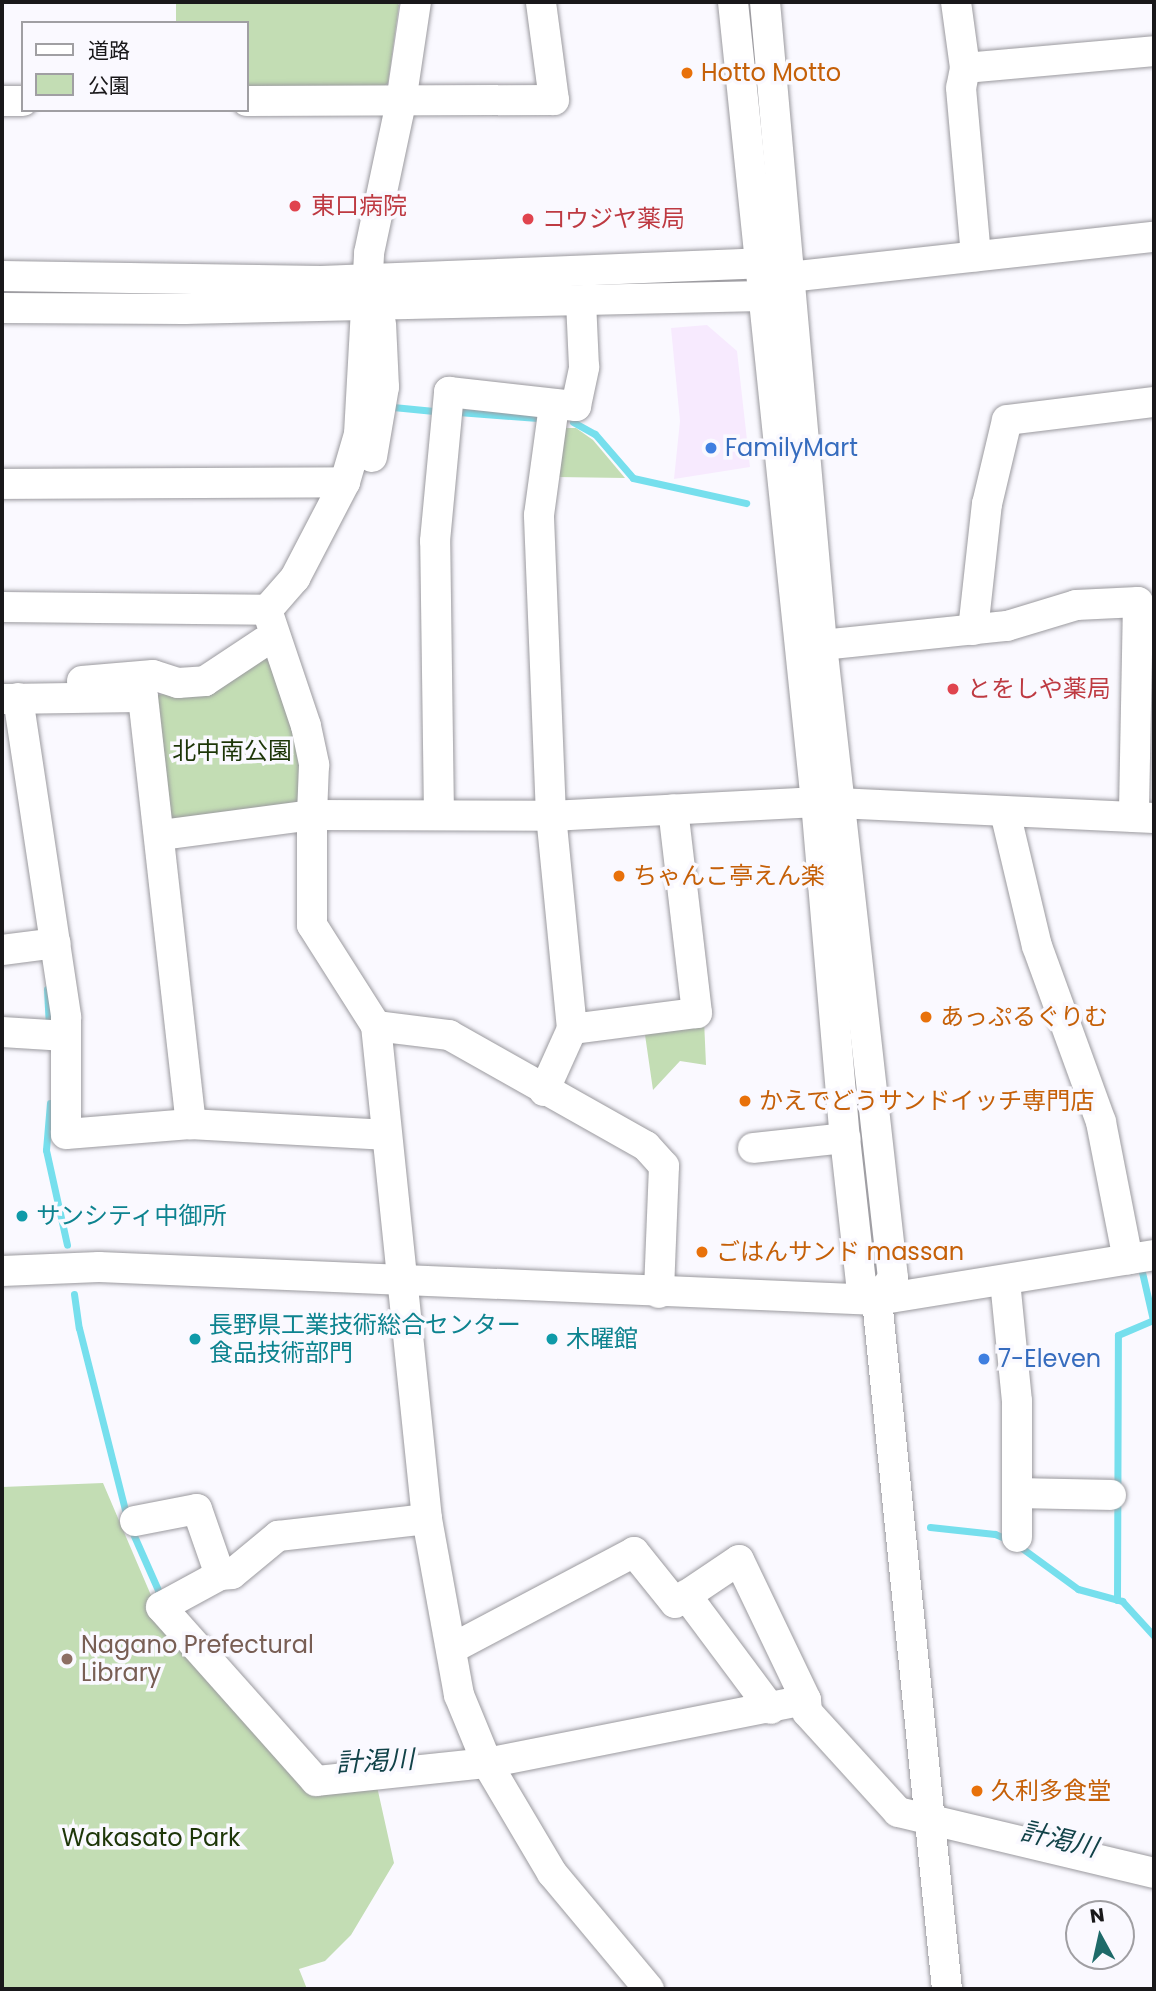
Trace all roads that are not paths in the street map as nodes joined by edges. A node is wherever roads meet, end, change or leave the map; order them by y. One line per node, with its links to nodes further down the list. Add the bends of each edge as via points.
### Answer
1 (416, 2): 11 (street)
2 (541, 2): 11 (street, via 555,100)
3 (733, 2): 14 (street)
4 (765, 2): 16 (street)
5 (956, 2): 7 (street)
6 (1154, 51): 7 (street)
7 (965, 68): 13 (street, via 961,89)
8 (2, 101): 9 (street)
9 (21, 101)
10 (248, 102): 11 (street)
11 (401, 102): 18 (street)
12 (1154, 237): 13 (street)
13 (976, 256): 16 (street)
14 (761, 264): 16 (street); 17 (street); 18 (street)
15 (2, 276): 18 (street)
16 (789, 277): 17 (street); 28 (street)
17 (763, 296): 19 (street); 31 (street)
18 (371, 302): 19 (street); 20 (street, via 185,309); 23 (street, via 359,435); 26 (street, via 384,387 368,474 324,563)
19 (581, 302): 22 (street, via 584,367 576,406)
20 (2, 308)
21 (1154, 402): 27 (street, via 1007,420 987,504)
22 (554, 405): 35 (street, via 449,392 435,541); 36 (street, via 539,515)
23 (345, 482): 24 (street); 26 (street)
24 (2, 484)
25 (2, 607): 26 (street)
26 (271, 625): 30 (street, via 206,684 178,684 153,675 98,678); 34 (street, via 306,726 314,765)
27 (973, 630): 28 (street); 29 (street, via 1007,626 1076,605 1138,602)
28 (822, 645): 31 (street)
29 (1146, 693): 37 (street)
30 (7, 695): 38 (street, via 142,697); 39 (street)
31 (828, 802): 32 (street); 33 (street); 48 (street); 55 (street, via 893,1278)
32 (673, 809): 36 (street); 42 (street, via 697,1013)
33 (1005, 812): 37 (street); 50 (street, via 1037,946 1101,1122)
34 (312, 815): 35 (street); 38 (street); 41 (street, via 312,925)
35 (439, 815): 36 (street)
36 (551, 816): 42 (street)
37 (1144, 818)
38 (162, 835): 46 (street)
39 (56, 943): 40 (street); 44 (street)
40 (2, 950)
41 (376, 1026): 45 (street, via 449,1035); 47 (street)
42 (572, 1029): 45 (street)
43 (2, 1032): 44 (street)
44 (66, 1035): 46 (street, via 66,1134)
45 (544, 1091): 54 (street, via 646,1146 664,1166)
46 (191, 1124): 47 (street)
47 (387, 1135): 52 (street)
48 (845, 1138): 49 (street); 55 (street, via 862,1283)
49 (753, 1148)
50 (1141, 1257): 53 (street)
51 (2, 1271): 52 (street, via 99,1267)
52 (402, 1280): 54 (street); 58 (street)
53 (1006, 1282): 55 (street); 56 (street, via 1017,1401)
54 (659, 1293): 55 (street)
55 (877, 1300): 67 (street)
56 (1019, 1493): 57 (street); 60 (street)
57 (1111, 1496)
58 (427, 1519): 61 (street, via 278,1536 232,1574); 63 (street)
59 (135, 1521): 61 (street, via 197,1509)
60 (1017, 1538)
61 (219, 1575): 66 (street, via 161,1607 316,1781)
62 (686, 1595): 63 (street, via 675,1603 634,1552); 64 (street, via 739,1560); 65 (street)
63 (451, 1649): 66 (street, via 458,1695)
64 (806, 1700): 65 (street); 67 (street, via 807,1713 898,1812)
65 (771, 1709): 66 (street)
66 (487, 1763): 69 (street, via 552,1873)
67 (928, 1822): 68 (street); 70 (street)
68 (1154, 1873)
69 (649, 1989)
70 (947, 1989)

